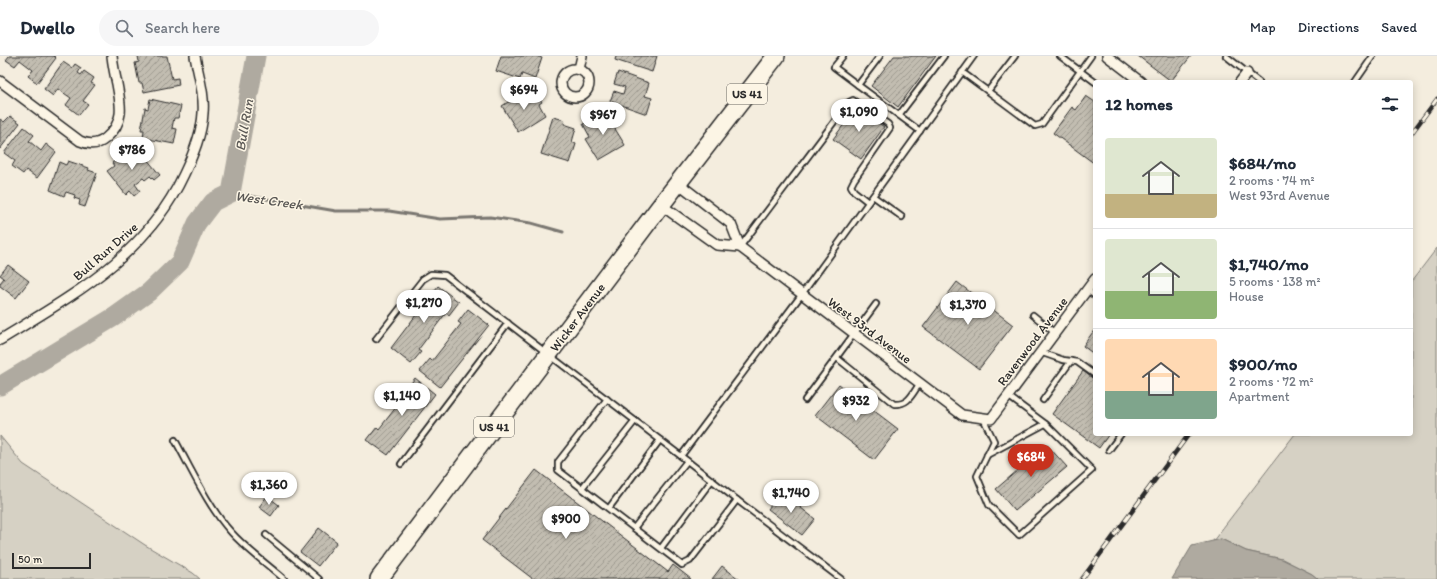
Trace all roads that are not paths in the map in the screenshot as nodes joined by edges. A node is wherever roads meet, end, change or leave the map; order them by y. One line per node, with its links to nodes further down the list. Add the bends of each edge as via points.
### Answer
1 (112, 56): 24 (street, via 122,110 111,133 98,143 86,144 80,141)
2 (195, 56): 45 (street, Bull Run Drive, via 203,101 201,126 188,166 167,206 150,229 108,269 80,290)
3 (582, 56): 15 (street)
4 (776, 56): 29 (highway, Wicker Avenue / US 41)
5 (843, 56): 25 (lane, via 834,67)
6 (880, 56): 25 (lane)
7 (944, 56): 27 (lane)
8 (1015, 56): 26 (lane)
9 (1060, 56): 16 (lane)
10 (1091, 56): 16 (lane)
11 (1107, 56): 20 (street)
12 (1226, 56): 18 (lane)
13 (1373, 56): 23 (lane)
14 (973, 57): 17 (lane)
15 (579, 69)
16 (1080, 70): 19 (lane); 26 (lane, via 1039,126 1035,126)
17 (962, 72): 26 (lane); 28 (lane)
18 (1247, 73): 21 (street); 22 (lane)
19 (1093, 80)
20 (1138, 80)
21 (1242, 80)
22 (1256, 80)
23 (1356, 80)
24 (0, 81)
25 (858, 85): 27 (lane)
26 (988, 91)
27 (899, 115): 28 (lane)
28 (920, 132): 30 (lane)
29 (678, 183): 32 (highway, Wicker Avenue / US 41); 34 (street, via 731,224)
30 (873, 196): 31 (lane); 33 (lane)
31 (868, 202): 34 (lane, via 851,186 890,128 853,100); 37 (lane)
32 (661, 205): 34 (street, via 717,245); 47 (highway, Wicker Avenue / US 41)
33 (902, 217)
34 (740, 247): 37 (street, West 93rd Avenue)
35 (1093, 282): 36 (street, Ravenwood Avenue)
36 (1087, 290): 38 (lane); 42 (street, Ravenwood Avenue)
37 (802, 294): 43 (street, West 93rd Avenue); 64 (lane)
38 (1093, 294)
39 (876, 304): 43 (lane)
40 (1032, 315): 42 (lane)
41 (508, 323): 44 (lane, via 445,275 431,274 423,279); 47 (lane); 66 (lane)
42 (1055, 332): 46 (street, Ravenwood Avenue)
43 (855, 334): 48 (lane); 51 (street, West 93rd Avenue)
44 (376, 339)
45 (0, 340)
46 (1040, 352): 49 (lane); 52 (street, Ravenwood Avenue)
47 (549, 354): 53 (lane); 76 (highway, Wicker Avenue / US 41)
48 (837, 358): 51 (lane, via 894,404 907,401); 54 (lane)
49 (1071, 361): 50 (lane, via 1077,362); 55 (lane)
50 (1093, 374)
51 (920, 383): 56 (street, West 93rd Avenue, via 962,415)
52 (1008, 396): 56 (street, Ravenwood Avenue); 58 (lane)
53 (607, 399): 57 (lane); 68 (lane, via 558,462 558,470)
54 (805, 400)
55 (1043, 400)
56 (987, 419): 63 (lane, via 994,441)
57 (635, 421): 61 (lane); 68 (lane)
58 (1046, 424): 63 (lane); 63 (lane, via 1092,470 1019,535 989,505 977,476)
59 (1120, 436): 62 (lane)
60 (175, 440): 74 (lane, via 197,481 231,533)
61 (660, 440): 64 (lane); 70 (lane)
62 (1109, 450)
63 (987, 455)
64 (681, 456): 65 (lane)
65 (687, 461): 67 (lane); 71 (lane)
66 (401, 464)
67 (712, 480): 69 (lane); 73 (lane)
68 (582, 488): 70 (lane)
69 (738, 500): 73 (lane, via 690,561 682,565); 77 (lane)
70 (609, 508): 71 (lane)
71 (634, 528): 73 (lane)
72 (266, 535): 75 (lane)
73 (661, 548)
74 (284, 579)
75 (319, 579)
76 (379, 579)
77 (841, 579)

